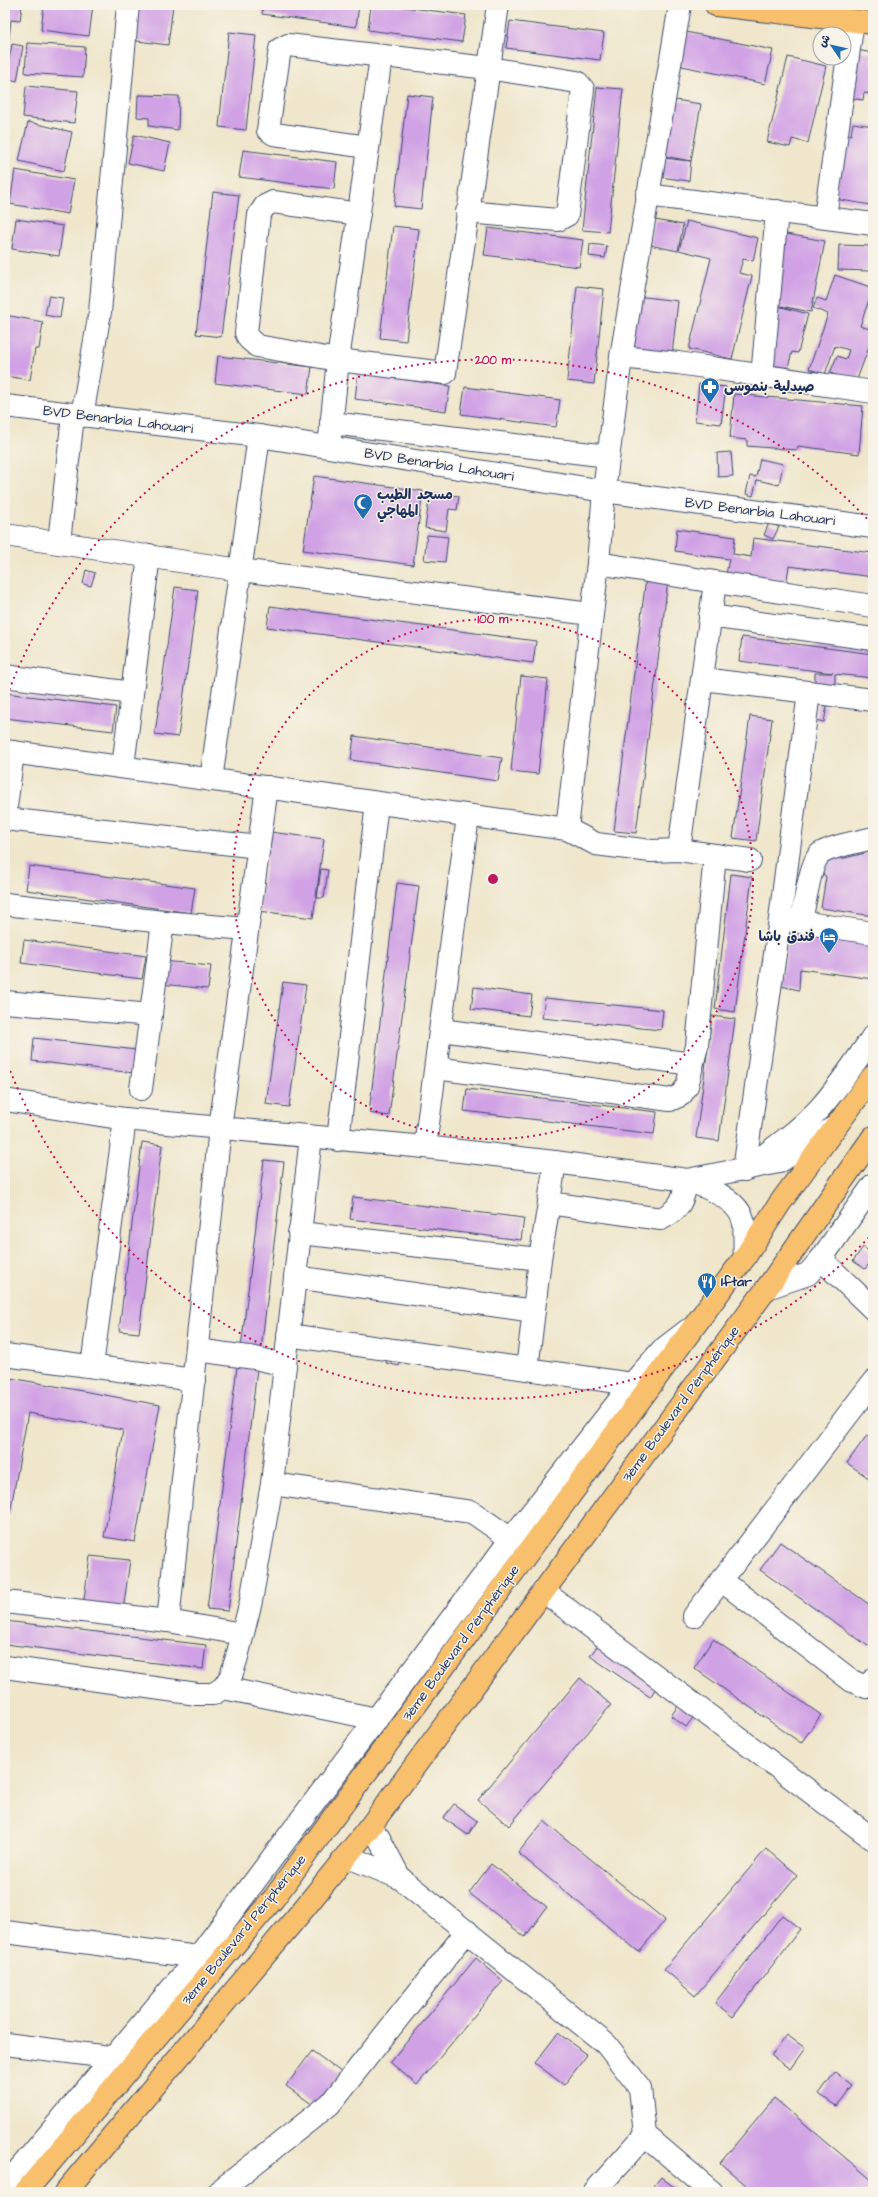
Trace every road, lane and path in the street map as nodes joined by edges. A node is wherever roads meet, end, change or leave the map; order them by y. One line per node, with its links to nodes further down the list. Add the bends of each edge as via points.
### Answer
1 (128, 5): 20 (street, via 100,312)
2 (498, 5): 7 (street)
3 (680, 5): 9 (street)
4 (716, 5): 5 (main road)
5 (863, 22): 13 (street)
6 (381, 57): 7 (street); 8 (street); 8 (street, via 288,45 280,49 268,130 274,134)
7 (488, 68): 11 (street); 11 (street, via 577,82 583,89 567,215 558,220)
8 (368, 147): 12 (street)
9 (647, 196): 10 (street); 15 (street)
10 (777, 211): 13 (street); 17 (street)
11 (467, 212): 16 (street, via 445,373)
12 (359, 214): 16 (street); 16 (street, via 273,202 264,206 259,215 246,333 249,339 257,346)
13 (825, 217): 14 (street)
14 (873, 224)
15 (621, 356): 17 (street, via 678,362); 24 (street)
16 (338, 360): 21 (street)
17 (762, 377): 18 (street)
18 (873, 392)
19 (5, 406): 20 (street, BVD Benarbia Lahouari)
20 (78, 416): 22 (street, BVD Benarbia Lahouari); 28 (street)
21 (331, 423): 23 (street); 24 (street)
22 (259, 436): 23 (street, BVD Benarbia Lahouari); 31 (street)
23 (329, 448): 25 (street, BVD Benarbia Lahouari)
24 (608, 456): 25 (street)
25 (604, 492): 26 (street, BVD Benarbia Lahouari); 30 (street)
26 (873, 526)
27 (5, 535): 28 (street)
28 (59, 542): 29 (street)
29 (149, 556): 31 (street); 40 (street)
30 (598, 563): 32 (street); 34 (street)
31 (240, 570): 34 (street); 44 (street)
32 (715, 582): 33 (street); 35 (street)
33 (873, 606)
34 (590, 614): 50 (street)
35 (710, 616): 36 (street); 38 (street)
36 (873, 639)
37 (5, 676): 40 (street)
38 (702, 679): 39 (street); 53 (street)
39 (809, 692): 41 (street); 57 (street)
40 (132, 693): 43 (street)
41 (873, 700)
42 (9, 751): 43 (street); 47 (street)
43 (123, 767): 44 (street)
44 (211, 780): 45 (street)
45 (267, 787): 46 (street); 52 (street)
46 (377, 803): 48 (street); 75 (street)
47 (5, 815)
48 (468, 816): 50 (street); 63 (street)
49 (5, 819): 52 (street)
50 (567, 829): 53 (street, via 596,844 651,851)
51 (873, 838): 57 (street, via 826,850 819,855)
52 (259, 847): 59 (street)
53 (679, 850): 54 (street)
54 (715, 855): 55 (street); 65 (street, via 697,1046)
55 (750, 860)
56 (5, 904): 58 (street)
57 (791, 920): 60 (street); 78 (street)
58 (163, 922): 59 (street); 62 (street)
59 (247, 929): 72 (street)
60 (873, 933)
61 (5, 1002): 62 (street)
62 (151, 1015): 68 (street)
63 (441, 1030): 65 (street); 66 (street)
64 (873, 1036): 78 (street, via 818,1110 786,1139)
65 (692, 1064): 66 (street, via 687,1086 680,1095 670,1100)
66 (436, 1068): 76 (street)
67 (873, 1076): 71 (main road, 3ème Boulevard Périphérique)
68 (141, 1089)
69 (5, 1100): 70 (street)
70 (125, 1119): 72 (street); 95 (street)
71 (837, 1125): 78 (street, via 779,1162); 83 (main road, 3ème Boulevard Périphérique, via 780,1202)
72 (220, 1128): 74 (street); 92 (street)
73 (873, 1136): 87 (main road, 3ème Boulevard Périphérique)
74 (311, 1137): 75 (street); 82 (street)
75 (338, 1140): 76 (street)
76 (425, 1147): 77 (street)
77 (555, 1162): 79 (street); 81 (street)
78 (744, 1170): 79 (street)
79 (688, 1180): 81 (street, via 683,1199 674,1212 661,1219); 83 (street, via 707,1187 731,1201 744,1222)
80 (873, 1185): 85 (street)
81 (549, 1203): 84 (street)
82 (299, 1233): 84 (street); 86 (street)
83 (745, 1257): 90 (main road, 3ème Boulevard Périphérique)
84 (540, 1259): 89 (street)
85 (821, 1259): 87 (street, via 808,1274); 88 (street)
86 (294, 1277): 89 (street); 91 (street)
87 (767, 1288): 103 (main road, 3ème Boulevard Périphérique)
88 (873, 1309)
89 (534, 1311): 96 (street)
90 (696, 1324): 99 (street, via 662,1350); 121 (main road, 3ème Boulevard Périphérique, via 274,1898)
91 (288, 1335): 94 (street); 96 (street)
92 (197, 1350): 94 (street); 97 (street)
93 (5, 1355): 95 (street)
94 (285, 1365): 100 (street)
95 (92, 1366): 97 (street)
96 (527, 1369): 99 (street)
97 (194, 1380): 106 (street)
98 (873, 1382): 102 (street)
99 (632, 1384): 101 (street)
100 (272, 1484): 101 (street, via 472,1512); 107 (street, via 251,1601)
101 (512, 1540): 111 (street)
102 (721, 1580): 105 (street); 109 (street, via 852,1681 866,1687)
103 (543, 1591): 112 (main road, 3ème Boulevard Périphérique); 113 (street)
104 (5, 1602): 106 (street)
105 (694, 1616)
106 (168, 1621): 107 (street)
107 (242, 1634): 110 (street, via 231,1676)
108 (5, 1667): 110 (street, via 197,1694 213,1694)
109 (873, 1680)
110 (223, 1688): 111 (street)
111 (378, 1719): 118 (street)
112 (369, 1828): 114 (main road, 3ème Boulevard Périphérique); 115 (street, via 379,1838)
113 (873, 1839)
114 (346, 1856): 115 (street); 125 (main road, 3ème Boulevard Périphérique, via 297,1918)
115 (400, 1878): 116 (street)
116 (467, 1931): 122 (street, via 606,2044 640,2088); 126 (street, via 330,2104)
117 (5, 1932): 118 (street)
118 (198, 1957): 120 (street)
119 (5, 2044): 120 (street)
120 (113, 2058): 121 (street); 123 (street)
121 (136, 2060): 124 (main road, 3ème Boulevard Périphérique)
122 (646, 2135): 127 (street); 128 (street)
123 (5, 2186)
124 (25, 2192)
125 (65, 2192)
126 (218, 2192)
127 (594, 2192)
128 (712, 2192)

